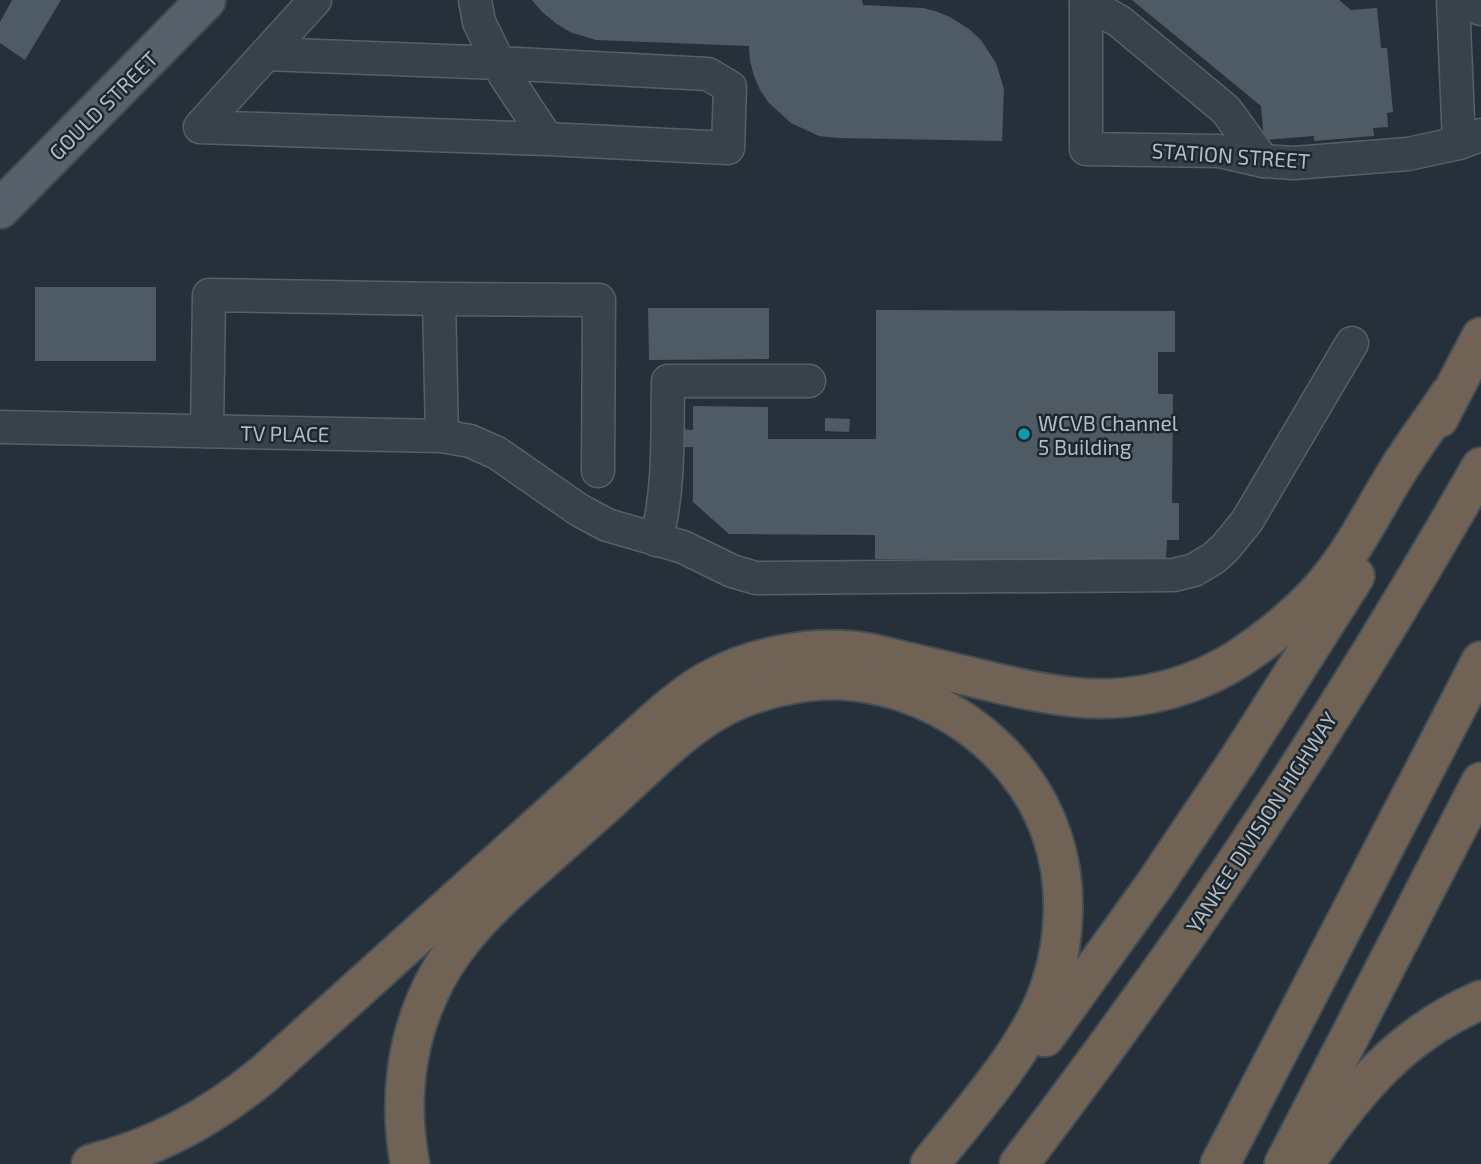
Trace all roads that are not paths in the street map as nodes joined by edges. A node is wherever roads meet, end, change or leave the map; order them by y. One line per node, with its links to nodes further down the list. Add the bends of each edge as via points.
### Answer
1 (206, 0): 13 (main road, GOULD STREET)
2 (315, 0): 8 (street)
3 (475, 0): 9 (street, via 479,22)
4 (1452, 0): 11 (street)
5 (1461, 0): 7 (street)
6 (1086, 1): 12 (street, via 1119,21 1226,110); 12 (street, STATION STREET, via 1086,149 1219,151)
7 (1481, 9)
8 (266, 54): 9 (street); 10 (street, via 200,127)
9 (498, 63): 10 (street); 10 (street, via 708,74 730,87 728,148)
10 (547, 139)
11 (1470, 139): 12 (street, STATION STREET, via 1395,155)
12 (1263, 161)
13 (0, 209)
14 (439, 299): 20 (street, via 209,295); 21 (street); 23 (street, via 599,300)
15 (1481, 337): 18 (highway)
16 (1352, 343): 24 (street, TV PLACE, via 1247,521 1214,558 1185,573 756,578)
17 (809, 381): 24 (street, via 668,381 664,495)
18 (1450, 396): 28 (highway, via 1328,581 1283,625 1227,666 1164,691 1096,699 1025,690 849,651 792,653 729,671 665,712 233,1100 169,1136); 31 (highway, via 1412,478 1266,718 1085,982)
19 (0, 427): 20 (street, TV PLACE)
20 (207, 431): 21 (street, TV PLACE)
21 (442, 436): 24 (street, TV PLACE, via 490,449 579,510 607,525)
22 (1481, 467): 32 (highway, YANKEE DIVISION HIGHWAY, via 1348,690 1244,850)
23 (598, 471)
24 (656, 540)
25 (1481, 661): 33 (highway)
26 (1481, 782): 34 (highway)
27 (1481, 1000): 35 (highway, via 1429,1028 1385,1063)
28 (91, 1164)
29 (410, 1164): 30 (highway, via 404,1092 410,1047 435,981 476,923 705,718 770,689 831,680 876,684 917,696 980,734 1015,769 1036,799 1058,859 1061,932 1047,995 1018,1049)
30 (930, 1164)
31 (948, 1164)
32 (1020, 1164)
33 (1220, 1164)
34 (1284, 1164)
35 (1305, 1164)

